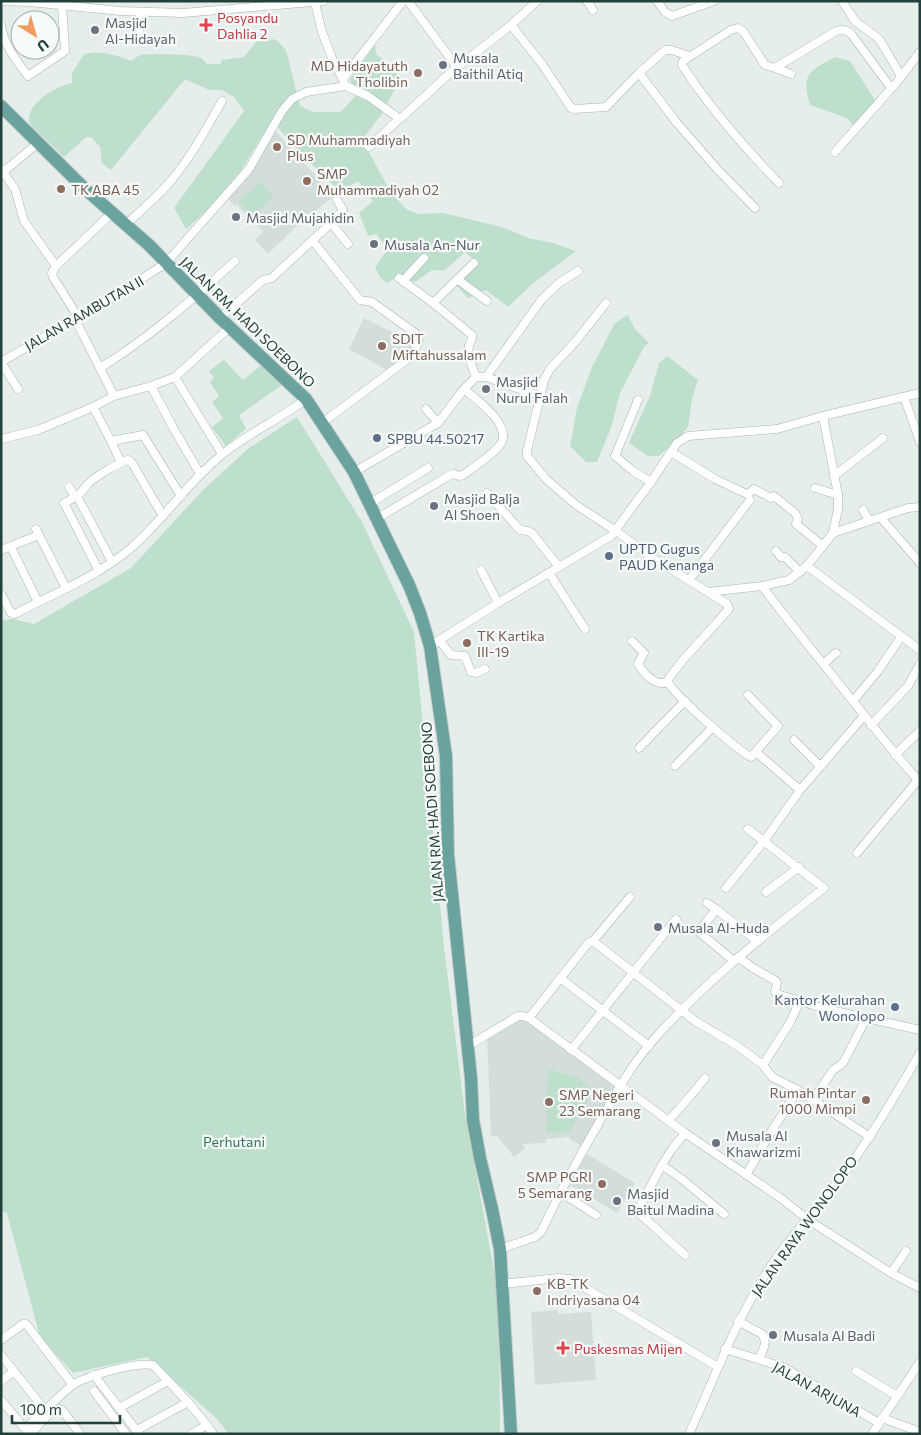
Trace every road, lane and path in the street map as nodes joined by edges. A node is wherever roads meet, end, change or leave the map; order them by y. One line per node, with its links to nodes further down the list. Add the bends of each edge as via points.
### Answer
1 (4, 1): 12 (street)
2 (120, 1): 15 (street)
3 (324, 1): 11 (street)
4 (403, 1): 27 (street)
5 (408, 1): 22 (street)
6 (537, 1): 18 (street)
7 (587, 1): 14 (street)
8 (657, 1): 9 (street, via 672,16)
9 (714, 1)
10 (842, 1): 26 (street, via 855,21 879,39)
11 (315, 3): 13 (street); 27 (street, via 322,32)
12 (62, 4): 15 (street); 17 (street, via 65,51 28,76 8,47)
13 (263, 4): 16 (street, via 183,13)
14 (593, 10)
15 (121, 11): 16 (street)
16 (140, 12): 19 (street)
17 (1, 25)
18 (511, 25): 22 (street); 24 (street, via 573,109 604,107)
19 (139, 39)
20 (920, 52): 26 (street)
21 (690, 56): 23 (street, via 738,28 765,65); 24 (street, via 665,50); 36 (street, via 682,65 699,90)
22 (457, 67): 31 (street)
23 (775, 68): 25 (street); 28 (street, via 836,31 844,30 849,31)
24 (639, 73): 38 (street, via 677,122)
25 (791, 74)
26 (901, 76): 28 (street)
27 (344, 83): 31 (street, via 368,96); 46 (street, JALAN RAMBUTAN II, via 306,92 289,101 249,169)
28 (891, 88): 34 (street)
29 (222, 101): 40 (street, via 174,177)
30 (1, 106): 32 (main road, JALAN RM. HADI SOEBONO)
31 (398, 120): 33 (street)
32 (38, 143): 35 (street); 39 (main road, JALAN RM. HADI SOEBONO)
33 (369, 147)
34 (836, 152)
35 (2, 172): 48 (street, via 15,189 24,221)
36 (779, 183)
37 (337, 200): 41 (street, via 343,210)
38 (755, 208)
39 (113, 212): 40 (main road, JALAN RM. HADI SOEBONO); 48 (street)
40 (126, 224): 46 (main road, JALAN RM. HADI SOEBONO)
41 (332, 224): 42 (street); 43 (street)
42 (312, 240): 56 (street, via 273,276 263,280); 74 (street, via 360,300 372,302 419,339 408,359)
43 (348, 244)
44 (424, 258): 53 (street, via 401,279)
45 (235, 261): 51 (street)
46 (166, 263): 51 (main road, JALAN RM. HADI SOEBONO); 55 (street, JALAN RAMBUTAN II)
47 (474, 263): 50 (street)
48 (56, 266): 55 (street, via 53,276)
49 (578, 271): 59 (street, via 542,299)
50 (457, 279): 52 (street); 53 (street)
51 (197, 296): 56 (main road, JALAN RM. HADI SOEBONO); 58 (street, via 126,352)
52 (487, 301)
53 (433, 303): 61 (street, via 472,335 468,347)
54 (606, 303): 67 (street, via 550,369)
55 (77, 318): 57 (street, JALAN RAMBUTAN II); 58 (street)
56 (225, 323): 60 (street); 69 (main road, JALAN RM. HADI SOEBONO)
57 (1, 362): 63 (street)
58 (100, 368): 66 (street)
59 (486, 376): 61 (street); 67 (street)
60 (175, 377): 62 (street); 81 (street)
61 (476, 377): 64 (street)
62 (152, 386): 66 (street); 85 (street)
63 (18, 389)
64 (464, 389): 75 (street); 100 (street, via 494,416 502,435 500,446 463,475 450,475)
65 (920, 393): 68 (street)
66 (114, 396): 71 (street)
67 (540, 396): 102 (street, via 527,456 553,486)
68 (904, 397): 73 (street); 79 (street)
69 (306, 399): 74 (main road, JALAN RM. HADI SOEBONO); 81 (street)
70 (638, 400): 87 (street, via 615,456)
71 (93, 407): 77 (street, via 38,430); 78 (street)
72 (426, 409): 75 (street)
73 (822, 416): 80 (street, via 777,429 688,436); 86 (street)
74 (322, 423): 84 (main road, JALAN RM. HADI SOEBONO)
75 (438, 423): 84 (street)
76 (883, 438): 86 (street)
77 (1, 439)
78 (112, 441): 82 (street); 93 (street, via 143,435)
79 (920, 442)
80 (671, 452): 87 (street); 104 (street, via 747,494 754,489 770,498 774,496 795,513 796,524)
81 (222, 454): 85 (street)
82 (121, 462): 92 (street, via 89,483); 98 (street, via 128,460 132,463)
83 (428, 468): 95 (street)
84 (354, 472): 95 (main road, JALAN RM. HADI SOEBONO)
85 (200, 474): 93 (street)
86 (834, 476): 91 (street)
87 (651, 482): 102 (street)
88 (69, 487): 92 (street)
89 (815, 488): 91 (street)
90 (487, 493): 111 (street, via 520,530 532,533)
91 (838, 495): 103 (street)
92 (76, 496): 108 (street); 113 (street, via 64,503)
93 (181, 496): 98 (street)
94 (750, 500): 116 (street)
95 (369, 504): 100 (main road, JALAN RM. HADI SOEBONO)
96 (920, 507): 99 (street)
97 (863, 510): 101 (street)
98 (163, 516): 108 (street)
99 (881, 518): 101 (street); 109 (street)
100 (376, 519): 126 (main road, JALAN RM. HADI SOEBONO)
101 (869, 521): 103 (street)
102 (616, 531): 111 (street); 116 (street)
103 (833, 533): 104 (street)
104 (823, 546): 110 (street)
105 (11, 547): 106 (street); 118 (street, via 38,532); 121 (street)
106 (1, 550)
107 (776, 551): 115 (street)
108 (112, 562): 113 (street)
109 (920, 563)
110 (807, 566): 115 (street); 124 (street)
111 (558, 567): 114 (street)
112 (481, 570): 122 (street)
113 (98, 571): 118 (street)
114 (549, 572): 122 (street); 123 (street)
115 (800, 572): 117 (street, via 788,580)
116 (689, 580): 119 (street)
117 (762, 586): 119 (street); 129 (street)
118 (66, 588): 121 (street)
119 (708, 592): 132 (street, via 728,604 729,609 683,660)
120 (1, 594): 121 (street, via 11,613 15,614)
121 (38, 602)
122 (498, 603): 126 (street)
123 (585, 630)
124 (901, 637): 127 (street); 135 (street)
125 (632, 641): 132 (street, via 644,653 638,664 643,672 656,682)
126 (434, 643): 131 (street, via 451,655 465,656 471,672); 169 (main road, JALAN RM. HADI SOEBONO, via 446,756 448,855)
127 (920, 650)
128 (836, 653): 129 (street)
129 (823, 664): 135 (street)
130 (920, 664): 137 (street, via 908,686)
131 (485, 670)
132 (668, 682): 134 (street)
133 (748, 694): 142 (street, via 778,724)
134 (684, 701): 138 (street); 141 (street)
135 (853, 701): 136 (street)
136 (864, 716): 137 (street); 145 (street)
137 (871, 725): 143 (street)
138 (713, 727): 142 (street, via 749,756); 144 (street)
139 (920, 731): 143 (street)
140 (794, 740): 145 (street)
141 (638, 748)
142 (756, 752): 147 (street)
143 (895, 755): 146 (street)
144 (675, 766)
145 (820, 766): 147 (street)
146 (919, 780): 150 (street)
147 (800, 790): 149 (street)
148 (748, 829): 149 (street)
149 (765, 840): 151 (street); 152 (street)
150 (857, 853)
151 (799, 867): 153 (street); 159 (street, via 824,888)
152 (726, 888)
153 (766, 892)
154 (630, 897): 158 (street)
155 (707, 903): 156 (street)
156 (716, 910): 159 (street); 160 (street, via 699,932)
157 (676, 919): 161 (street)
158 (593, 941): 161 (street); 162 (street)
159 (757, 941): 160 (street)
160 (736, 959): 163 (street, via 776,981 776,993); 165 (street)
161 (632, 974): 164 (street); 165 (street)
162 (560, 978): 164 (street); 166 (street)
163 (799, 1002): 167 (street); 173 (street)
164 (602, 1011): 170 (street); 171 (street)
165 (682, 1011): 170 (street); 173 (street)
166 (529, 1018): 169 (street, via 518,1016); 171 (street)
167 (866, 1019): 168 (street); 177 (street, via 842,1063 833,1070)
168 (920, 1030)
169 (468, 1046): 187 (main road, JALAN RM. HADI SOEBONO, via 475,1129)
170 (649, 1046): 175 (street)
171 (571, 1050): 175 (street)
172 (920, 1053): 180 (street, JALAN RAYA WONOLOPO)
173 (763, 1065): 176 (street, via 772,1077)
174 (705, 1078): 178 (street)
175 (620, 1085): 178 (street); 183 (street)
176 (798, 1090): 177 (street); 182 (street)
177 (813, 1100): 180 (street)
178 (669, 1120): 179 (street)
179 (685, 1133): 181 (street); 182 (street)
180 (870, 1137): 186 (street, JALAN RAYA WONOLOPO)
181 (662, 1165): 184 (street); 189 (street, via 639,1213)
182 (746, 1175): 186 (street)
183 (560, 1192): 185 (street); 187 (street, via 538,1235)
184 (724, 1214)
185 (596, 1215)
186 (807, 1219): 190 (street); 193 (street, JALAN RAYA WONOLOPO, via 763,1278)
187 (500, 1249): 191 (main road, JALAN RM. HADI SOEBONO)
188 (906, 1251): 190 (street)
189 (685, 1255)
190 (891, 1273): 192 (street)
191 (502, 1284): 199 (street, via 570,1279); 221 (main road, JALAN RM. HADI SOEBONO)
192 (920, 1288)
193 (738, 1321): 195 (street, JALAN RAYA WONOLOPO); 197 (street, via 764,1337 765,1346)
194 (1, 1340): 205 (street, via 26,1324)
195 (725, 1349): 197 (street, JALAN ARJUNA); 199 (street, JALAN RAYA WONOLOPO)
196 (1, 1354): 201 (street)
197 (759, 1358): 212 (street, JALAN ARJUNA, via 794,1373)
198 (920, 1362): 207 (street)
199 (718, 1367): 222 (street, JALAN RAYA WONOLOPO)
200 (856, 1371): 207 (street)
201 (13, 1372): 203 (street); 211 (street)
202 (94, 1375): 204 (street, via 148,1364); 205 (street); 210 (street)
203 (1, 1381)
204 (168, 1381): 209 (street); 210 (street)
205 (73, 1385): 211 (street)
206 (94, 1391): 218 (street)
207 (897, 1396): 212 (street)
208 (1, 1400): 214 (street)
209 (188, 1402): 213 (street); 215 (street)
210 (119, 1408): 215 (street)
211 (45, 1410): 214 (street)
212 (881, 1421): 216 (street, JALAN ARJUNA); 223 (street)
213 (207, 1425): 219 (street); 220 (street)
214 (25, 1432): 217 (street, via 60,1409)
215 (138, 1432)
216 (920, 1432)
217 (80, 1434)
218 (126, 1434)
219 (191, 1434)
220 (213, 1434)
221 (511, 1434)
222 (689, 1434)
223 (872, 1434)

